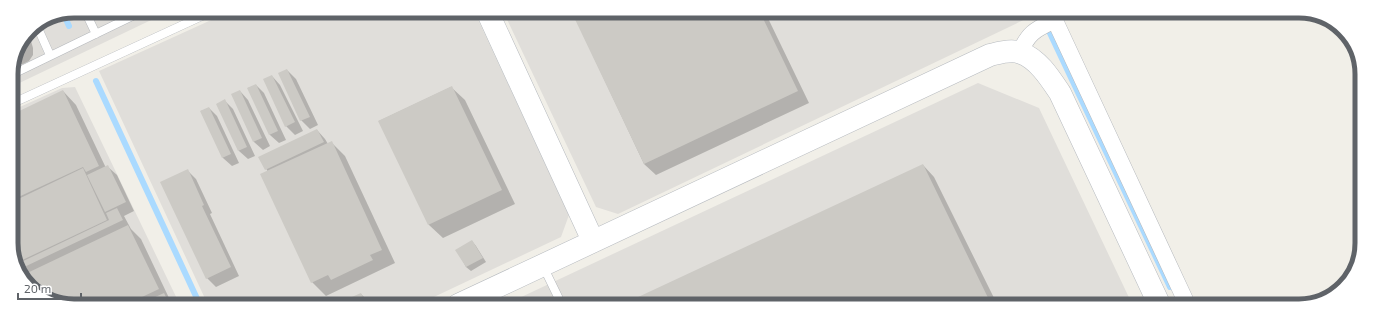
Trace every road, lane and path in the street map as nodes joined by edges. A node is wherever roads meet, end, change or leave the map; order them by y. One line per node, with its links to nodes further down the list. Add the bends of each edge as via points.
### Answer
1 (88, 18): 8 (lane)
2 (129, 18): 8 (lane)
3 (198, 18): 12 (lane)
4 (490, 18): 13 (street)
5 (1050, 18): 9 (street, via 1034,30)
6 (1054, 18): 18 (street)
7 (39, 30): 10 (lane)
8 (96, 34): 10 (lane)
9 (1020, 52): 13 (street, via 990,55); 17 (street, via 1036,62 1060,93)
10 (50, 55): 11 (lane)
11 (18, 71)
12 (18, 101)
13 (593, 241): 14 (street)
14 (543, 265): 15 (street); 16 (lane)
15 (471, 299)
16 (559, 299)
17 (1157, 299)
18 (1185, 299)

